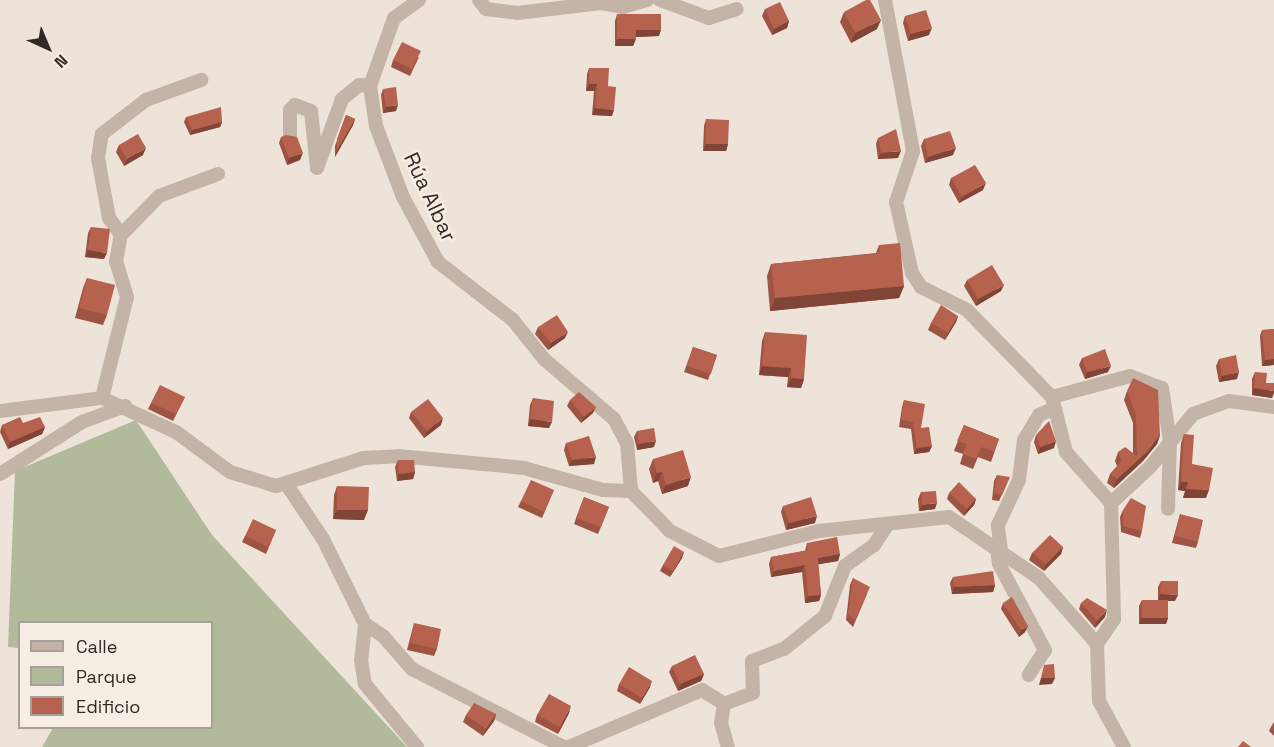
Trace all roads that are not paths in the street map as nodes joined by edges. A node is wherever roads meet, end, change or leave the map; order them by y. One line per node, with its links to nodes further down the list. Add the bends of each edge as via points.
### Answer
1 (403, 0): 8 (street)
2 (419, 0): 8 (street)
3 (479, 0): 4 (street, via 486,9 517,13 601,3 622,7)
4 (646, 0)
5 (660, 0): 7 (street, via 709,18)
6 (885, 0): 15 (street, via 913,151 896,202 899,233 921,287 950,297 967,310)
7 (737, 9)
8 (394, 18): 10 (street)
9 (201, 80): 13 (street, via 146,100 102,134 98,158 102,187 109,218)
10 (370, 86): 11 (street, via 359,85 342,99 317,168 311,111 295,105 290,111); 22 (street, Rúa Albar, via 380,136 438,262 513,320 544,359 614,419 627,443)
11 (290, 136)
12 (218, 174): 13 (street, via 159,196)
13 (121, 236): 14 (street, via 116,262 127,297)
14 (102, 398): 16 (street); 18 (street)
15 (1053, 402): 19 (street, via 1130,376 1149,380 1162,388); 23 (street, via 1066,452); 26 (street, via 1039,415 1024,440 1019,480 998,525)
16 (125, 406): 20 (street, via 82,422); 21 (street, via 176,432 230,472 251,482)
17 (1274, 407): 19 (street, via 1212,403 1193,414)
18 (0, 411)
19 (1170, 441): 23 (street); 24 (street)
20 (0, 474)
21 (287, 485): 22 (street, via 345,462 398,456 524,468 603,490); 27 (street, via 323,539)
22 (631, 491): 25 (street, via 670,531 719,556 819,531)
23 (1111, 503): 28 (street, via 1114,619)
24 (1168, 509)
25 (887, 526): 26 (street, via 949,517); 30 (street, via 874,545 845,566 825,616 784,649 752,661 753,693)
26 (999, 550): 28 (street, via 1039,578); 29 (street, via 999,564 1045,650)
27 (365, 624): 31 (street, via 361,660 365,684); 32 (street, via 383,636 412,669)
28 (1097, 644): 35 (street, via 1099,702)
29 (1029, 675)
30 (724, 704): 33 (street, via 702,690); 34 (street, via 721,723)
31 (417, 747)
32 (564, 747)
33 (569, 747)
34 (728, 747)
35 (1124, 747)

